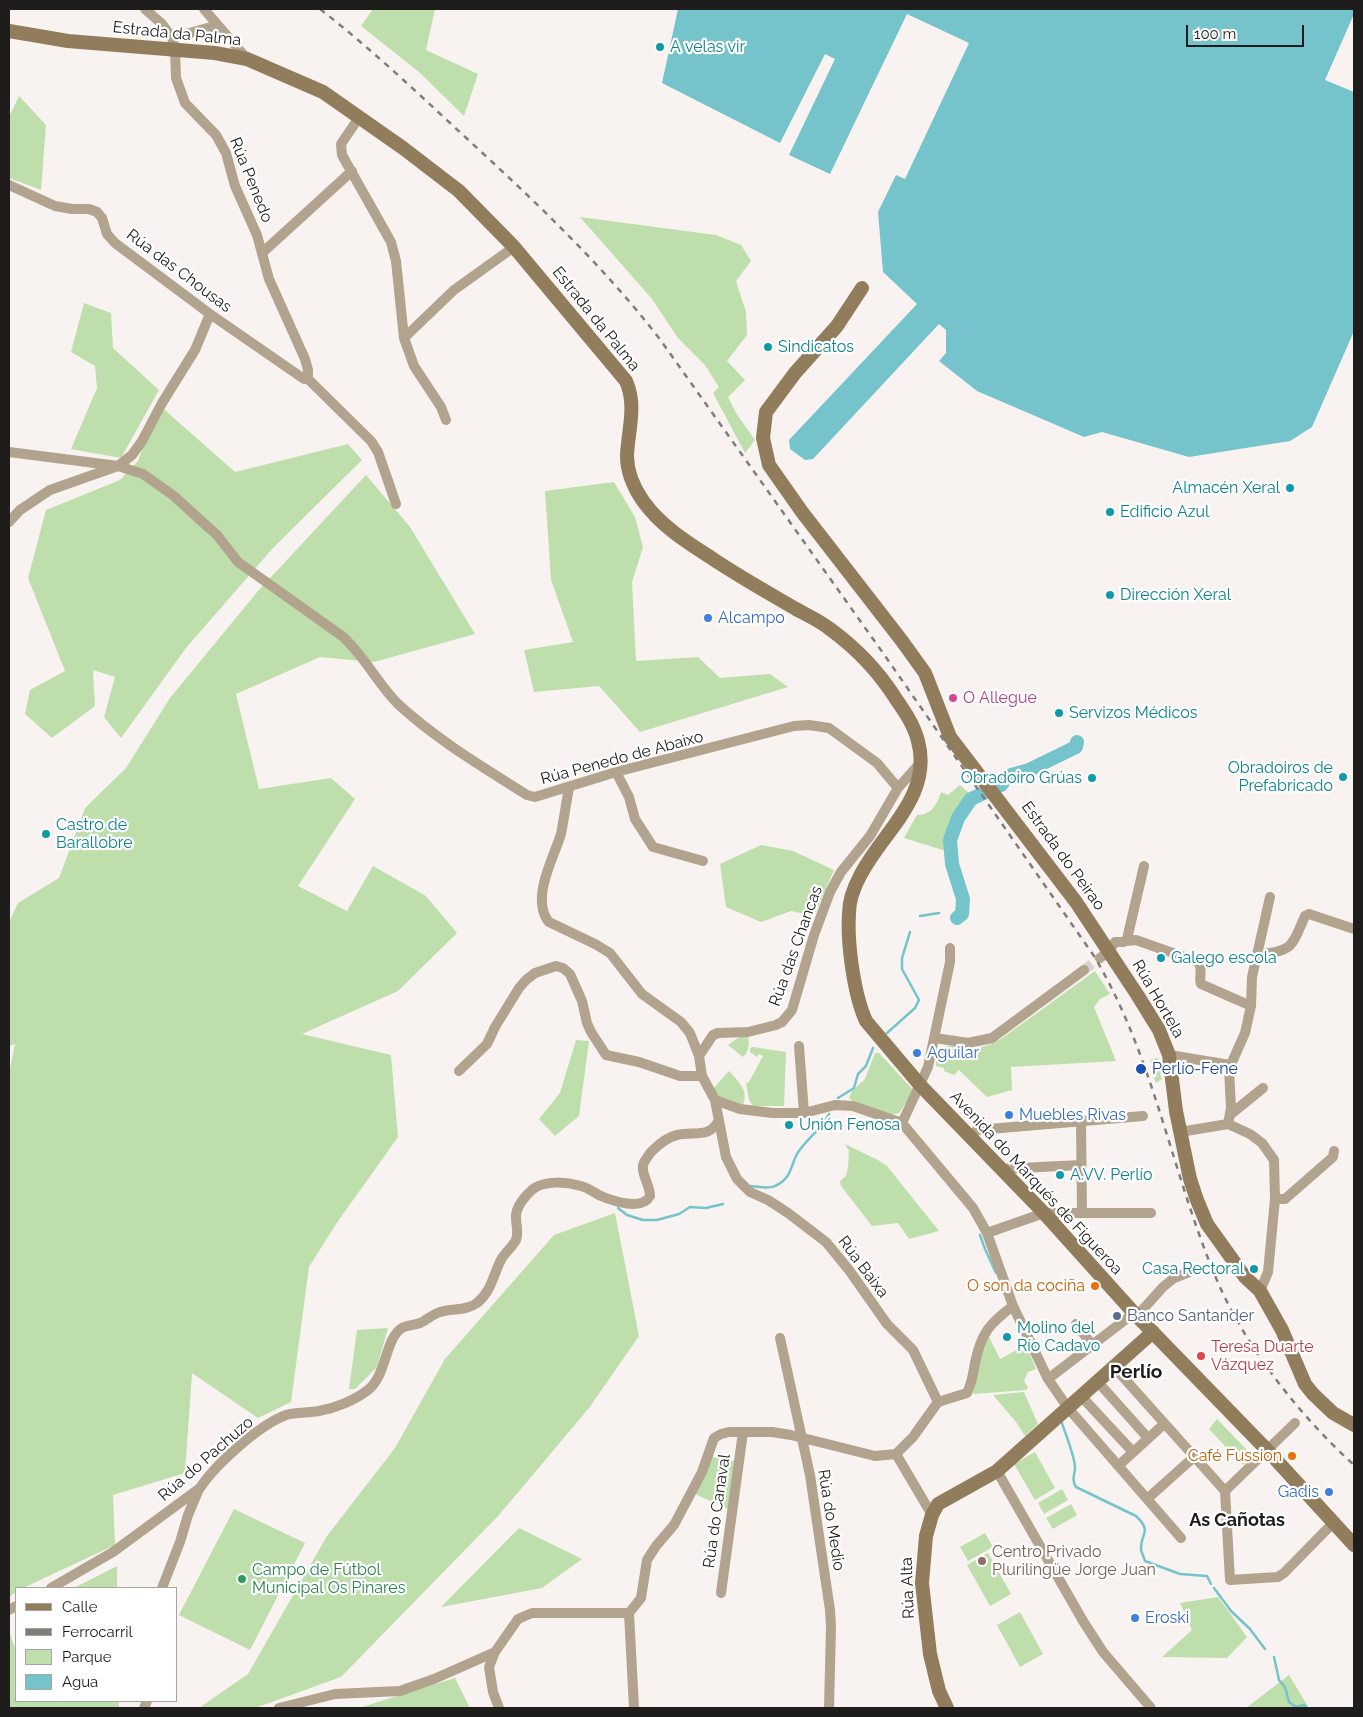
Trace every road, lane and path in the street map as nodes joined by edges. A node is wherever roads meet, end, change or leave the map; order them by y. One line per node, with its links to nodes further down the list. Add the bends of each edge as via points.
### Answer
1 (146, 9): 5 (street, via 162,24)
2 (204, 9): 3 (street)
3 (218, 25): 5 (street); 6 (street)
4 (9, 31): 5 (street, Estrada da Palma, via 132,48)
5 (174, 44): 6 (street, Estrada da Palma); 11 (street, Rúa Penedo, via 176,78 185,103 216,135 226,154)
6 (247, 59): 7 (street, Estrada da Palma, via 324,92)
7 (360, 116): 8 (street, via 341,144 342,155); 10 (street, Estrada da Palma, via 459,191)
8 (352, 171): 11 (street); 14 (street, via 392,242)
9 (9, 185): 13 (street, Rúa das Chousas, via 54,206 97,212 107,234 116,243)
10 (514, 247): 14 (street, via 454,290); 21 (street, Estrada da Palma, via 626,381 632,401 627,457 629,472 651,511 681,539 830,629 861,655 888,686 911,722)
11 (262, 253): 15 (street, Rúa Penedo, via 269,279 305,359)
12 (862, 288): 31 (street, Estrada do Peirao, via 837,326 766,412 763,438 769,465 925,674 950,737 1076,902)
13 (210, 314): 15 (street, Rúa das Chousas); 18 (street, via 195,350 142,442)
14 (404, 338): 16 (street, via 414,366)
15 (308, 379): 19 (street, Rúa das Chousas, via 374,446)
16 (446, 420)
17 (9, 452): 18 (street, Rúa Penedo de Abaixo)
18 (118, 466): 20 (street, via 50,490 20,510); 23 (street, Rúa Penedo de Abaixo, via 143,474 174,496 217,535 238,562 342,636 397,702 464,756 527,795 535,797)
19 (396, 504)
20 (9, 522)
21 (922, 762): 24 (street, Rúa das Chancas); 36 (street, Estrada da Palma, via 909,803 859,877 849,912 850,946 861,1011)
22 (616, 772): 23 (street, Rúa Penedo de Abaixo); 24 (street, Rúa Penedo de Abaixo, via 794,726 809,725 836,732 877,763); 25 (street, via 629,797 635,819 653,848)
23 (569, 788): 39 (street, via 560,834 547,871 545,917 610,953 642,994 681,1022 690,1033)
24 (898, 788): 39 (street, Rúa das Chancas, via 870,836 841,872 830,892 792,1010 776,1025 748,1032 713,1035)
25 (703, 861)
26 (1144, 866): 29 (street, Rúa Hortela)
27 (1270, 896): 32 (street)
28 (1354, 929): 32 (street, via 1309,914 1305,916 1293,944 1282,952)
29 (1126, 941): 31 (street, Rúa Hortela, via 1115,942); 34 (street, via 1136,940 1198,962 1202,970 1201,984)
30 (950, 948): 35 (street)
31 (1105, 954): 38 (street, Rúa Hortela, via 1159,1030)
32 (1256, 955): 34 (street)
33 (1084, 970): 35 (street, via 992,1038 968,1043)
34 (1252, 1006): 40 (street, via 1245,1033)
35 (935, 1038): 43 (street)
36 (880, 1039): 43 (street, Avenida do Marqués de Figueroa)
37 (799, 1046): 46 (street)
38 (1169, 1055): 40 (street); 52 (street, Rúa Hortela)
39 (699, 1056): 42 (street)
40 (1230, 1065): 48 (street)
41 (459, 1071): 42 (street, via 487,1044 526,980 535,973 556,966 570,974 591,1032 606,1055 680,1076)
42 (702, 1076): 45 (street, Rúa Baixa)
43 (920, 1085): 51 (street); 53 (street, Avenida do Marqués de Figueroa)
44 (1263, 1088): 48 (street)
45 (715, 1100): 46 (street, via 740,1109); 49 (street, Rúa Baixa)
46 (804, 1113): 51 (street, via 835,1105 853,1106)
47 (1143, 1116): 50 (street)
48 (1229, 1119): 52 (street); 57 (street, via 1262,1143 1274,1160)
49 (719, 1120): 74 (street, Rúa Baixa, via 726,1157 737,1179 750,1192 788,1213 826,1242 887,1324 913,1350); 88 (street, Rúa do Pachuzo, via 706,1133 676,1135 652,1151 642,1167 650,1187 650,1196 644,1202 616,1202 580,1186 538,1186 520,1204 516,1241 500,1263 486,1295 474,1305 440,1312 403,1327 393,1338 381,1371 369,1389 338,1405 285,1416 264,1427 209,1474)
50 (1081, 1121): 53 (street, via 977,1130); 55 (street)
51 (902, 1123): 61 (street, via 973,1208)
52 (1180, 1132): 63 (street, Rúa Hortela, via 1190,1178 1208,1224 1245,1278)
53 (970, 1137): 56 (street, Avenida do Marqués de Figueroa)
54 (1334, 1151): 57 (street, via 1333,1157 1285,1199)
55 (1081, 1165): 56 (street); 58 (street)
56 (1000, 1169): 59 (street, Avenida do Marqués de Figueroa)
57 (1275, 1199): 63 (street, via 1268,1272)
58 (1082, 1212): 59 (street); 60 (street)
59 (1044, 1213): 61 (street); 65 (street, Avenida do Marqués de Figueroa)
60 (1151, 1213)
61 (987, 1233): 64 (street)
62 (1197, 1269): 65 (street, via 1174,1278)
63 (1260, 1291): 78 (street, Rúa Hortela, via 1282,1330 1304,1384 1333,1414)
64 (1013, 1306): 71 (street); 74 (street, via 995,1320 982,1338 967,1392)
65 (1135, 1314): 67 (street, Avenida do Marqués de Figueroa); 69 (street)
66 (1076, 1324): 69 (street)
67 (1153, 1332): 70 (street, Rúa Alta); 82 (street, Avenida do Marqués de Figueroa)
68 (780, 1338): 80 (street, Rúa do Medio)
69 (1092, 1345): 71 (street)
70 (1114, 1367): 72 (street, Rúa Alta); 77 (street)
71 (1048, 1379): 75 (street)
72 (1097, 1382): 73 (street, Rúa Alta); 81 (street)
73 (1081, 1396): 75 (street, Rúa Alta); 83 (street)
74 (938, 1402): 84 (street, via 913,1437)
75 (1068, 1408): 86 (street); 87 (street, Rúa Alta)
76 (1295, 1423): 82 (street)
77 (1164, 1424): 81 (street); 85 (street)
78 (1354, 1425)
79 (743, 1432): 80 (street, via 772,1432); 97 (street, Rúa do Canaval); 98 (street, via 729,1432 714,1438 702,1472 674,1525 647,1560 641,1598)
80 (802, 1438): 84 (street, via 875,1456); 103 (street, Rúa do Medio, via 832,1627)
81 (1148, 1438): 83 (street)
82 (1267, 1450): 89 (street); 92 (street, Avenida do Marqués de Figueroa)
83 (1133, 1452): 86 (street)
84 (896, 1454): 91 (street)
85 (1194, 1456): 89 (street); 90 (street)
86 (1118, 1466): 90 (street)
87 (997, 1470): 91 (street, Rúa Alta, via 938,1504); 105 (street, via 1103,1652)
88 (200, 1488): 95 (street, Rúa do Pachuzo, via 113,1552); 96 (street)
89 (1225, 1491): 92 (street, via 1230,1580 1278,1577)
90 (1148, 1498): 93 (street)
91 (932, 1515): 104 (street, Rúa Alta, via 926,1536 922,1583 930,1654 939,1691)
92 (1334, 1522): 94 (street, Avenida do Marqués de Figueroa)
93 (1181, 1538)
94 (1354, 1544)
95 (53, 1587)
96 (162, 1587)
97 (721, 1593)
98 (629, 1612): 99 (street, via 532,1613 518,1619); 102 (street)
99 (495, 1652): 100 (street, via 400,1691 335,1694); 101 (street, via 489,1667)
100 (279, 1708)
101 (499, 1708)
102 (634, 1708)
103 (829, 1708)
104 (947, 1708)
105 (1151, 1708)

